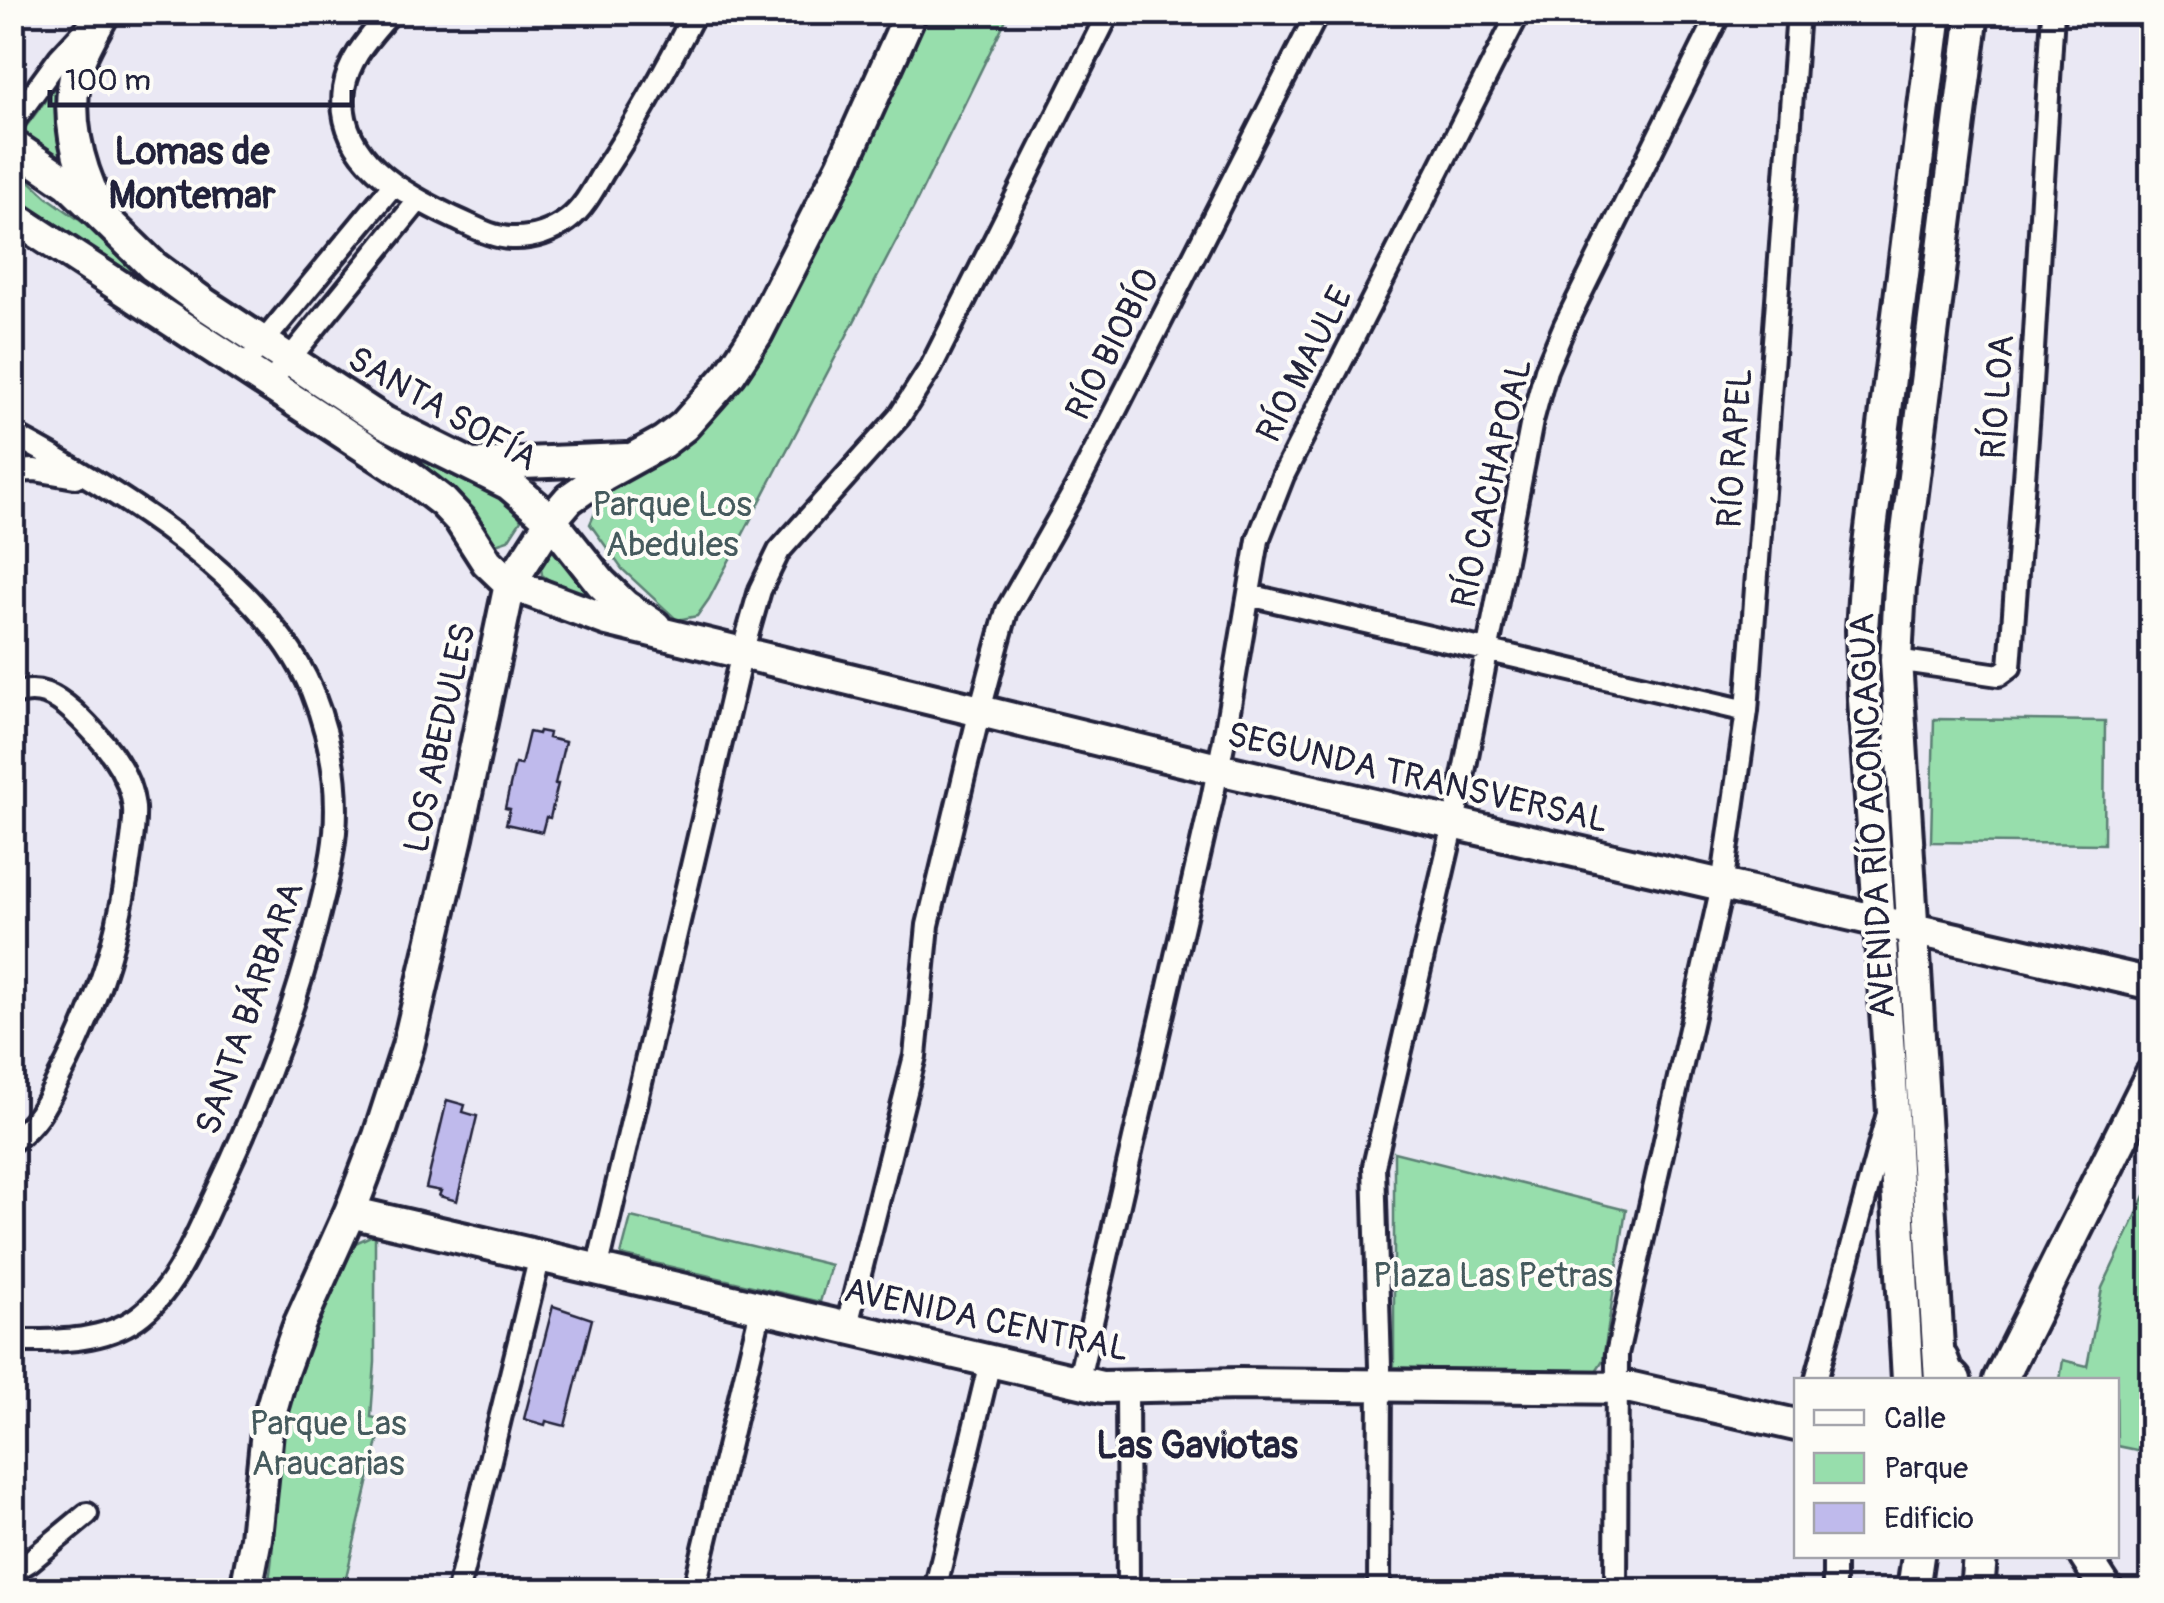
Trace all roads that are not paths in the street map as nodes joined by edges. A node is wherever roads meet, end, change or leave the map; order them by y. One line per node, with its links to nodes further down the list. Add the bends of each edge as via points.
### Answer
1 (103, 12): 13 (street); 18 (street, via 77,66 72,112 85,178)
2 (391, 12): 15 (street, via 353,60 344,106 358,151)
3 (695, 12): 16 (street, via 619,149 568,220 541,234 510,238)
4 (911, 12): 23 (street, LOS ABEDULES, via 757,333 684,426)
5 (1109, 12): 32 (street, via 931,367 899,416 780,551 760,590)
6 (1318, 12): 35 (street, RÍO BIOBÍO, via 1007,610)
7 (1518, 12): 29 (street, RÍO MAULE, via 1283,476 1258,540)
8 (1720, 12): 31 (street, RÍO CACHAPOAL, via 1546,370)
9 (1798, 12): 36 (street, RÍO RAPEL)
10 (1936, 12): 40 (street, AVENIDA RÍO ACONCAGUA, via 1862,630)
11 (1972, 12): 33 (street, AVENIDA RÍO ACONCAGUA)
12 (2054, 12): 33 (street, RÍO LOA, via 2010,667 1999,675)
13 (12, 123)
14 (12, 145): 18 (street, SANTA SOFÍA)
15 (394, 184): 16 (street); 19 (street)
16 (418, 200): 20 (street)
17 (12, 216): 21 (street, SANTA SOFÍA)
18 (102, 216): 19 (street, SANTA SOFÍA, via 153,266)
19 (263, 343): 20 (street, SANTA SOFÍA); 21 (street)
20 (289, 359): 21 (street); 24 (street, SANTA SOFÍA, via 384,422)
21 (256, 376): 28 (street, SANTA SOFÍA, via 443,502)
22 (12, 434): 26 (street, SANTA BÁRBARA)
23 (630, 460): 24 (street); 27 (street, LOS ABEDULES, via 569,499)
24 (470, 465): 27 (street, SANTA SOFÍA, via 508,484)
25 (12, 470): 26 (street, SANTA BÁRBARA)
26 (95, 482): 52 (street, SANTA BÁRBARA, via 242,591 281,636 329,744 335,832 305,966 269,1074 172,1280 138,1318 108,1333)
27 (551, 520): 28 (street, LOS ABEDULES); 30 (street, SANTA SOFÍA, via 601,583)
28 (510, 584): 30 (street, SANTA SOFÍA); 47 (street, LOS ABEDULES, via 408,1046)
29 (1249, 595): 31 (street); 37 (street, RÍO MAULE)
30 (670, 635): 32 (street, SEGUNDA TRANSVERSAL)
31 (1486, 650): 36 (street); 38 (street, RÍO CACHAPOAL)
32 (742, 653): 35 (street, SEGUNDA TRANSVERSAL); 49 (street)
33 (1896, 660): 41 (street, AVENIDA RÍO ACONCAGUA)
34 (12, 694): 46 (street, via 46,692 84,722 118,763 134,810 121,909 98,990 51,1094 34,1123)
35 (980, 710): 37 (street, SEGUNDA TRANSVERSAL); 51 (street, RÍO BIOBÍO, via 928,925 915,1056)
36 (1747, 711): 39 (street, RÍO RAPEL)
37 (1218, 768): 38 (street, SEGUNDA TRANSVERSAL); 59 (street, RÍO MAULE)
38 (1454, 824): 39 (street, SEGUNDA TRANSVERSAL); 60 (street, RÍO CACHAPOAL, via 1374,1166)
39 (1722, 886): 40 (street, SEGUNDA TRANSVERSAL); 62 (street, RÍO RAPEL, via 1617,1354)
40 (1880, 923): 41 (street, SEGUNDA TRANSVERSAL); 44 (street, AVENIDA RÍO ACONCAGUA)
41 (1914, 930): 42 (street, SEGUNDA TRANSVERSAL); 54 (street, AVENIDA RÍO ACONCAGUA)
42 (2152, 984)
43 (2152, 1075): 45 (main road)
44 (1892, 1096): 55 (street); 56 (street, AVENIDA RÍO ACONCAGUA)
45 (2146, 1119): 57 (main road); 58 (main road)
46 (12, 1141)
47 (350, 1212): 48 (street, AVENIDA CENTRAL); 70 (street, LOS ABEDULES, via 300,1323 268,1421)
48 (540, 1256): 49 (street, AVENIDA CENTRAL); 71 (street)
49 (597, 1270): 50 (street, AVENIDA CENTRAL)
50 (762, 1309): 51 (street, AVENIDA CENTRAL); 72 (street)
51 (846, 1329): 53 (street, AVENIDA CENTRAL)
52 (12, 1342)
53 (990, 1362): 59 (street, AVENIDA CENTRAL); 73 (street)
54 (1945, 1373)
55 (1817, 1378)
56 (1908, 1378)
57 (2001, 1378)
58 (2027, 1378)
59 (1078, 1383): 61 (street, AVENIDA CENTRAL)
60 (1379, 1386): 61 (street, AVENIDA CENTRAL); 62 (street, AVENIDA CENTRAL); 75 (street, RÍO CACHAPOAL)
61 (1127, 1388): 74 (street)
62 (1616, 1388): 63 (street, AVENIDA CENTRAL); 76 (street, RÍO RAPEL)
63 (1794, 1425)
64 (88, 1514): 69 (street)
65 (1834, 1558): 77 (street)
66 (1964, 1558): 78 (main road)
67 (1980, 1558): 79 (main road)
68 (2085, 1558): 80 (street)
69 (12, 1572)
70 (246, 1590)
71 (458, 1590)
72 (694, 1590)
73 (935, 1590)
74 (1128, 1590)
75 (1379, 1590)
76 (1616, 1590)
77 (1834, 1590)
78 (1962, 1590)
79 (1977, 1590)
80 (2106, 1590)

